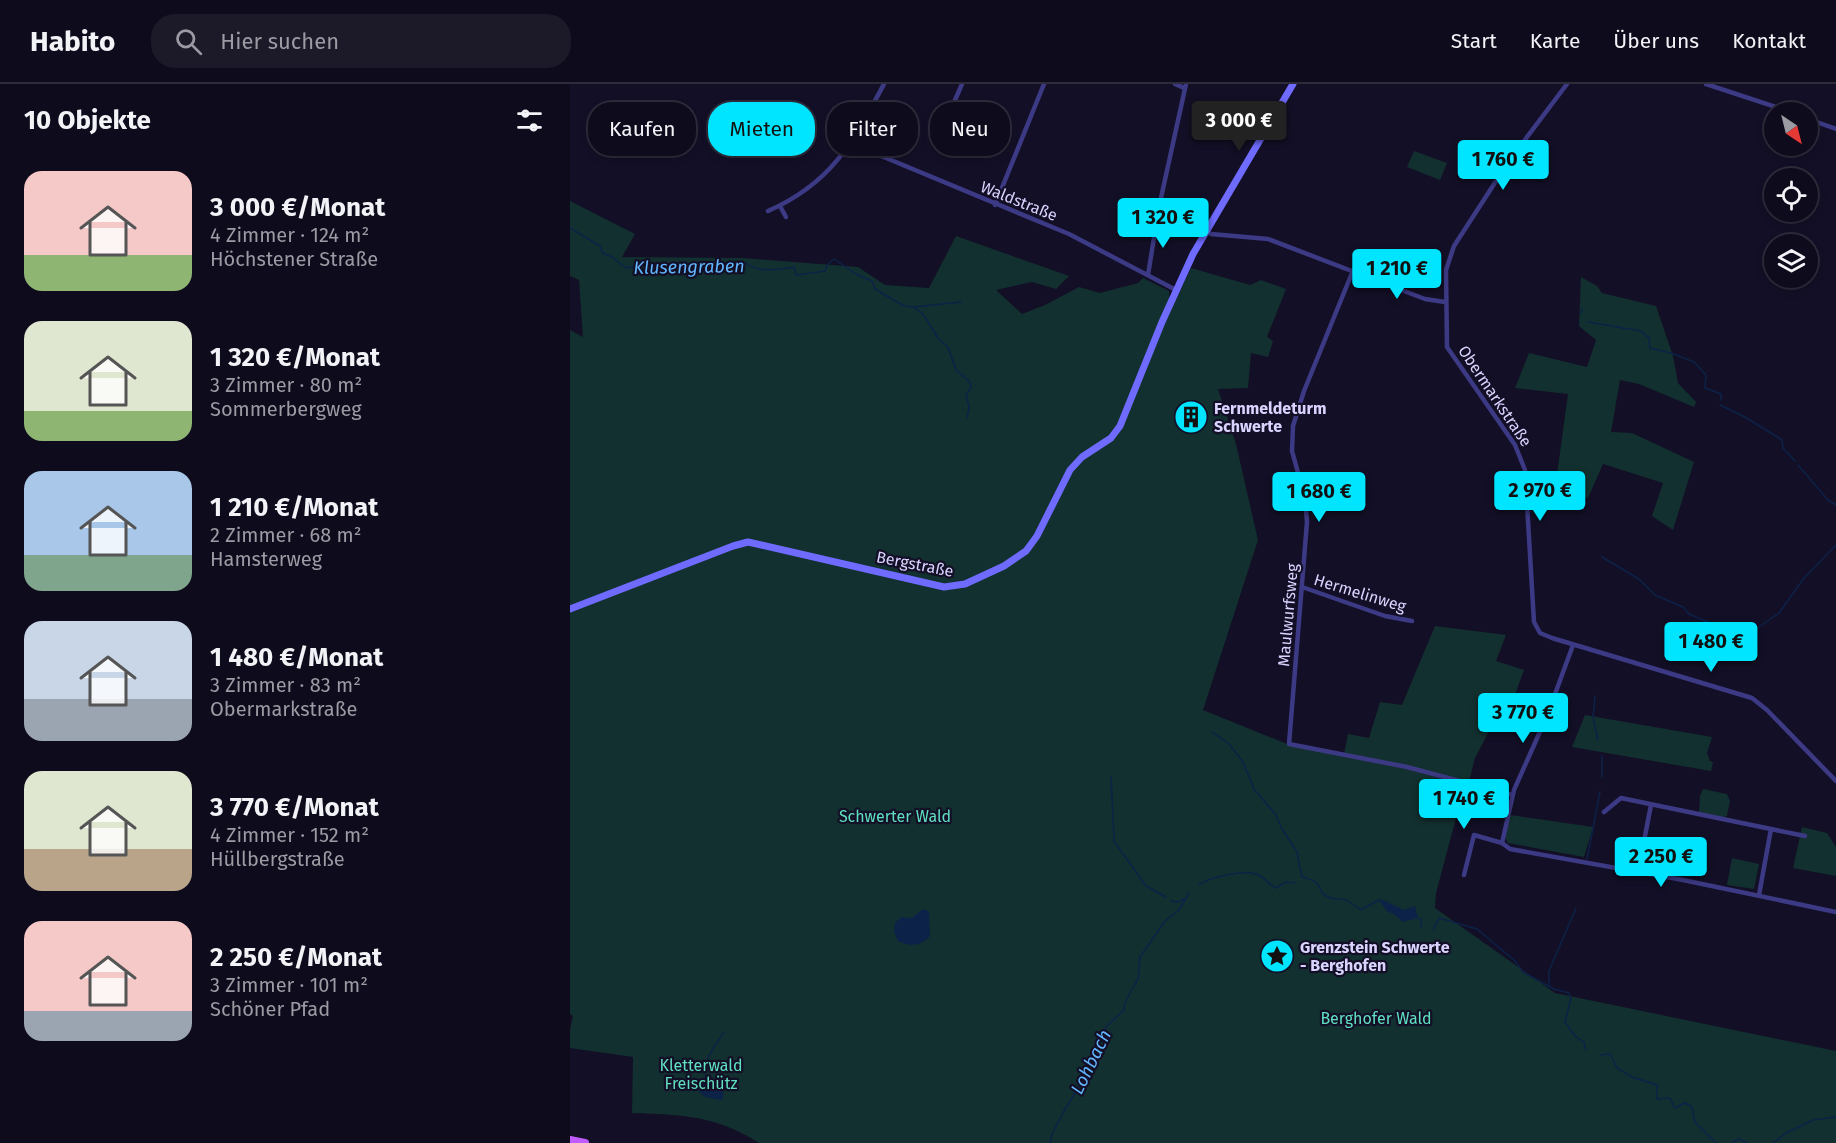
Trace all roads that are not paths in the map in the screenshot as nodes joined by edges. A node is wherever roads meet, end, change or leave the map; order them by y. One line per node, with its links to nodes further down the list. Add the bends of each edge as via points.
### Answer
1 (884, 84): 9 (street)
2 (963, 84): 10 (street)
3 (1044, 84): 16 (street)
4 (1175, 84): 8 (street)
5 (1293, 84): 20 (main road, Bergstraße)
6 (1567, 84): 24 (street, Obermarkstraße, via 1514,154 1450,253)
7 (1706, 84): 11 (street)
8 (1185, 86): 22 (street)
9 (874, 102)
10 (955, 102)
11 (1764, 103)
12 (1818, 123): 13 (street)
13 (1836, 129)
14 (842, 156): 17 (street, via 812,187)
15 (880, 156): 16 (street, Waldstraße)
16 (994, 205): 22 (street, Waldstraße, via 1069,234)
17 (780, 206): 18 (street); 19 (street)
18 (768, 211)
19 (786, 217)
20 (1206, 231): 21 (street, via 1268,238); 23 (main road, Bergstraße)
21 (1352, 273): 24 (street, via 1425,299); 25 (street, Maulwurfsweg, via 1293,426 1292,451 1305,498 1307,522)
22 (1148, 275): 23 (street, Waldstraße)
23 (1176, 290): 26 (main road, Bergstraße, via 1120,426 1071,470 1030,547 995,570 958,586 944,587 748,543)
24 (1445, 302): 28 (street, Obermarkstraße, via 1448,347 1521,457 1529,504 1534,622 1543,635)
25 (1302, 587): 27 (street, Hermelinweg, via 1385,616); 30 (street, Maulwurfsweg, via 1289,744 1407,767)
26 (570, 609)
27 (1412, 621)
28 (1574, 645): 29 (street, Obermarkstraße, via 1752,698); 30 (street)
29 (1836, 781)
30 (1512, 795): 35 (street)
31 (1652, 805): 32 (street, via 1621,798); 33 (street); 36 (street)
32 (1604, 812)
33 (1771, 829): 34 (street); 38 (street)
34 (1804, 836)
35 (1502, 843): 36 (street, via 1510,849); 37 (street, via 1474,835)
36 (1638, 872): 38 (street)
37 (1464, 875)
38 (1759, 895): 39 (street)
39 (1836, 912)
40 (570, 1140): 41 (main road)
41 (585, 1143)

